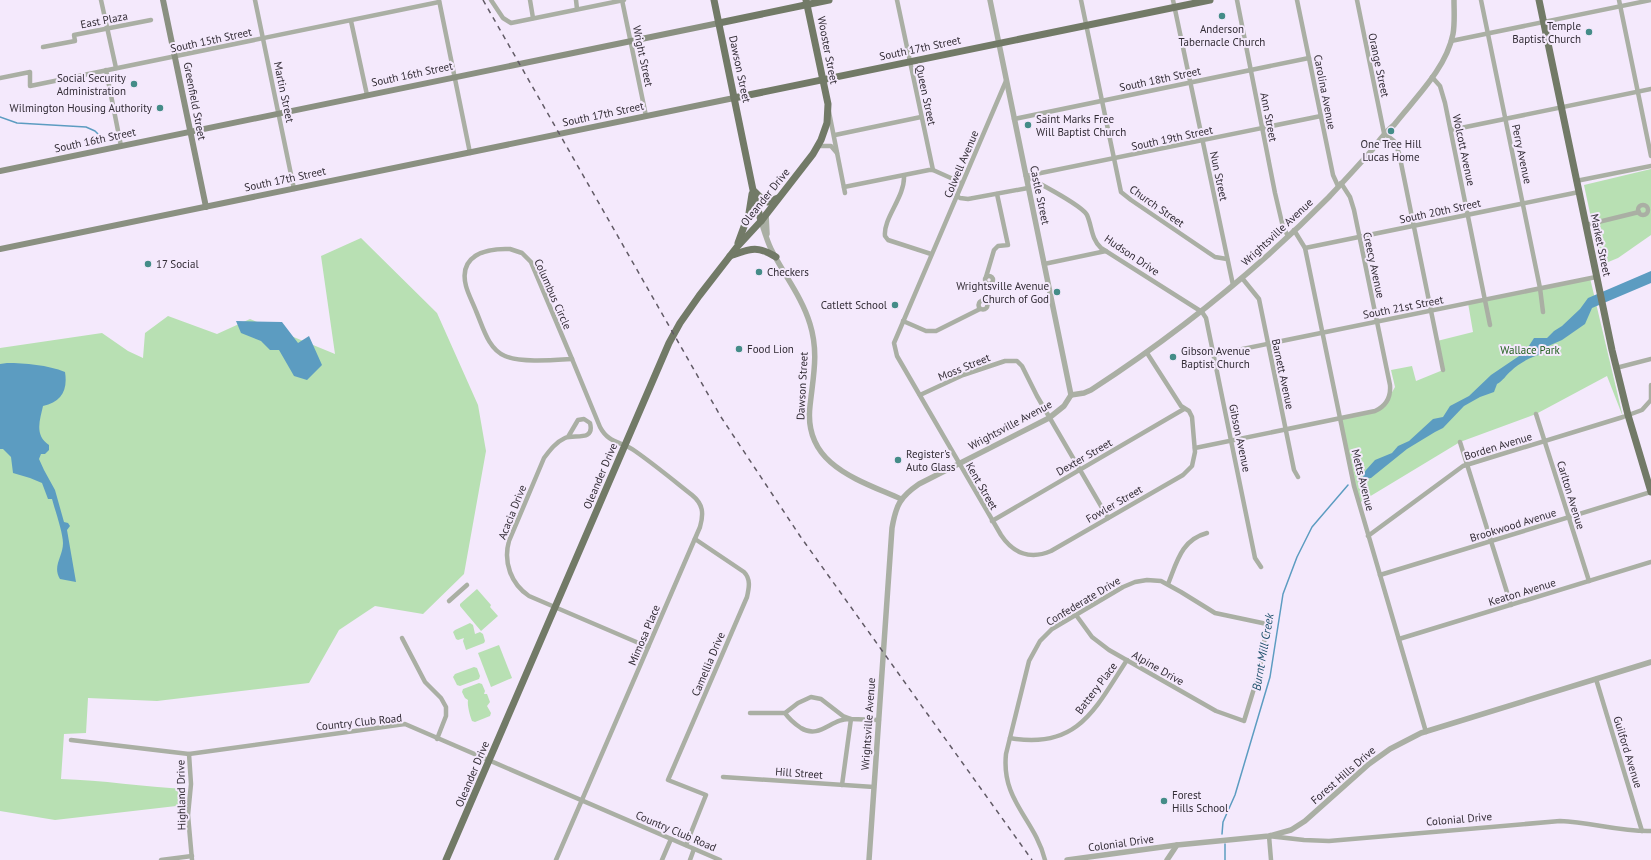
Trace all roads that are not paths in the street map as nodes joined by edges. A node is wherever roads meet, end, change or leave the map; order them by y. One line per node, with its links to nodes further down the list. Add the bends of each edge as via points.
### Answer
1 (101, 0): 33 (street)
2 (163, 0): 40 (main road, Greenfield Street)
3 (255, 0): 35 (street, Martin Street)
4 (491, 0): 27 (street, via 508,22)
5 (530, 0): 27 (street)
6 (576, 0): 26 (street)
7 (623, 0): 26 (street); 36 (street, Wright Street)
8 (714, 0): 30 (main road, Dawson Street)
9 (829, 0): 23 (main road, South 16th Street)
10 (897, 0): 42 (street, Queen Street)
11 (990, 0): 38 (street, Castle Street)
12 (1081, 0): 32 (street, Church Street)
13 (1210, 0): 24 (main road, South 17th Street)
14 (1237, 0): 45 (street, Ann Street)
15 (1297, 0): 41 (street, Carolina Avenue)
16 (1357, 0): 69 (street, Orange Street)
17 (1454, 0): 37 (street, Wrightsville Avenue)
18 (1481, 0): 34 (street, Perry Avenue)
19 (1539, 0): 31 (main road, Market Street)
20 (1619, 0): 25 (street)
21 (1651, 0): 25 (street)
22 (439, 1): 29 (street, South 15th Street); 46 (street)
23 (807, 2): 30 (main road, South 16th Street); 49 (main road, Wooster Street)
24 (1174, 4): 32 (main road, South 17th Street); 51 (street, Nun Street)
25 (1620, 7): 31 (street); 53 (street)
26 (577, 9): 27 (street)
27 (533, 18)
28 (151, 20): 33 (street, East Plaza)
29 (351, 21): 35 (street, South 15th Street); 54 (street)
30 (719, 23): 36 (main road, South 16th Street); 55 (main road, Dawson Street)
31 (1544, 23): 34 (street); 58 (main road, Market Street)
32 (1086, 26): 38 (main road, South 17th Street); 56 (street, Church Street)
33 (107, 29): 39 (street, East Plaza, via 74,35 75,41); 43 (street)
34 (1488, 34): 37 (street); 63 (street, Perry Avenue)
35 (263, 38): 40 (street, South 15th Street); 59 (street, Martin Street)
36 (630, 41): 46 (main road, South 16th Street); 60 (street, Wright Street)
37 (1451, 41): 47 (street, Wrightsville Avenue)
38 (998, 44): 42 (main road, South 17th Street); 50 (street, Castle Street)
39 (43, 47)
40 (176, 57): 43 (street, South 15th Street); 67 (main road, Greenfield Street)
41 (1309, 58): 45 (street, South 18th Street); 61 (street, Carolina Avenue)
42 (910, 62): 49 (main road, South 17th Street); 62 (street, Queen Street)
43 (116, 68): 44 (street, South 15th Street)
44 (106, 70): 48 (street, South 15th Street, via 30,86 30,72); 72 (street)
45 (1250, 70): 51 (street, South 18th Street); 65 (street, Ann Street)
46 (455, 77): 54 (main road, South 16th Street); 74 (street)
47 (1432, 77): 66 (street, Wolcott Avenue, via 1442,92); 69 (street, Wrightsville Avenue, via 1394,125)
48 (0, 78)
49 (823, 80): 55 (main road, South 17th Street); 57 (main road, Wooster Street)
50 (1006, 81): 64 (street, Castle Street); 84 (street, Colwell Avenue)
51 (1190, 83): 56 (street, South 18th Street); 71 (street, Nun Street)
52 (1651, 89): 53 (street)
53 (1637, 91): 58 (street); 76 (street)
54 (367, 95): 59 (main road, South 16th Street)
55 (734, 98): 60 (main road, South 17th Street); 86 (main road, Dawson Street)
56 (1102, 101): 64 (street, South 18th Street); 77 (street, Church Street)
57 (828, 104): 68 (main road, Wooster Street); 70 (street, Wooster Street)
58 (1561, 107): 63 (street); 83 (main road, Market Street)
59 (279, 113): 67 (main road, South 16th Street); 88 (street, Martin Street)
60 (646, 116): 74 (main road, South 17th Street)
61 (1321, 116): 65 (street, South 19th Street); 85 (street, Carolina Avenue, via 1333,175)
62 (921, 117): 70 (street); 79 (street, Queen Street)
63 (1505, 118): 66 (street); 93 (street, Perry Avenue)
64 (1014, 119): 82 (street, Castle Street)
65 (1262, 129): 71 (street, South 19th Street); 103 (street, Ann Street, via 1283,227)
66 (1451, 130): 97 (street, Wolcott Avenue)
67 (190, 131): 72 (main road, South 16th Street); 94 (main road, Greenfield Street)
68 (825, 131): 73 (main road, Oleander Drive)
69 (1384, 133): 85 (street, Wrightsville Avenue); 100 (street, via 1392,138 1397,146)
70 (835, 135): 75 (street, Wooster Street)
71 (1202, 141): 77 (street, South 19th Street); 112 (street, Nun Street)
72 (121, 146): 80 (main road, South 16th Street)
73 (818, 146): 75 (street, via 831,146); 92 (main road, Oleander Drive)
74 (470, 153): 88 (main road, South 17th Street)
75 (839, 155): 81 (street, Wooster Street, via 845,190)
76 (1651, 156)
77 (1114, 159): 82 (street, South 19th Street); 112 (street, Church Street, via 1122,194 1215,257)
78 (1651, 166): 83 (street)
79 (933, 170): 81 (street); 84 (street)
80 (0, 171)
81 (904, 176): 109 (street, via 884,235 887,240)
82 (1026, 176): 87 (street, Castle Street); 108 (street, Hudson Drive, via 1085,212 1093,237 1099,247)
83 (1576, 181): 89 (main road, Market Street)
84 (962, 183): 91 (street, Colwell Avenue)
85 (1340, 185): 101 (street, Wrightsville Avenue); 104 (street, Creecy Avenue, via 1352,200)
86 (752, 186): 92 (main road, via 764,201); 98 (main road, Dawson Street); 105 (main road, via 752,201)
87 (1028, 188): 90 (street); 113 (street, Castle Street)
88 (294, 189): 94 (main road, South 17th Street)
89 (1579, 192): 93 (street, South 20th Street); 99 (main road, Market Street)
90 (997, 194): 91 (street, via 968,200); 114 (street, via 1008,245 998,246 994,250)
91 (957, 196): 109 (street, Colwell Avenue)
92 (779, 197): 96 (main road, Oleander Drive)
93 (1522, 203): 97 (street, South 20th Street); 118 (street, Perry Avenue)
94 (206, 207): 107 (main road, South 17th Street)
95 (1650, 209): 99 (street, via 1642,206 1639,212)
96 (766, 214): 98 (main road, Oleander Drive); 102 (street, Dawson Street)
97 (1468, 214): 100 (street, South 20th Street); 119 (street, Wolcott Avenue)
98 (762, 221): 102 (street, Dawson Street); 105 (main road, Oleander Drive)
99 (1586, 225): 115 (main road, Market Street)
100 (1414, 226): 104 (street, South 20th Street); 121 (street)
101 (1294, 230): 103 (street, Wrightsville Avenue); 106 (street, Metts Avenue)
102 (767, 236): 111 (street, Dawson Street)
103 (1288, 236): 116 (street, Wrightsville Avenue)
104 (1360, 237): 106 (street, South 20th Street); 125 (street, Creecy Avenue)
105 (737, 247): 110 (main road, Oleander Drive)
106 (1305, 248): 127 (street, Metts Avenue)
107 (0, 249)
108 (1106, 251): 113 (street); 122 (street, Hudson Drive)
109 (932, 254): 124 (street, Colwell Avenue)
110 (730, 256): 111 (main road, via 756,248); 149 (main road, Oleander Drive, via 699,296 674,335)
111 (776, 257): 157 (street, Dawson Street, via 800,298 812,334 815,370 810,416 815,439 822,453 838,470)
112 (1227, 259): 117 (street, Nun Street)
113 (1044, 264): 138 (street, Castle Street)
114 (986, 277)
115 (1596, 277): 118 (street, South 21st Street); 134 (main road, Market Street)
116 (1242, 278): 117 (street, Wrightsville Avenue); 128 (street, Barnett Avenue, via 1258,297)
117 (1233, 285): 122 (street, Wrightsville Avenue)
118 (1540, 288): 119 (street, South 21st Street); 123 (street, Perry Avenue)
119 (1486, 299): 121 (street, South 21st Street); 126 (street, Wolcott Avenue)
120 (980, 309): 124 (street, via 936,332 926,331)
121 (1431, 310): 125 (street, South 21st Street); 135 (street)
122 (1202, 312): 129 (street, Wrightsville Avenue); 130 (street, Gibson Avenue, via 1208,324)
123 (1543, 312)
124 (903, 321): 131 (street, Colwell Avenue, via 894,343)
125 (1377, 322): 127 (street, South 21st Street); 143 (street, Creecy Avenue, via 1390,396 1383,406 1375,410)
126 (1490, 325)
127 (1322, 332): 128 (street, South 21st Street); 143 (street, Metts Avenue)
128 (1268, 344): 130 (street, South 21st Street); 144 (street, Barnett Avenue)
129 (1147, 353): 138 (street, Wrightsville Avenue, via 1091,390); 139 (street, Fowler Street)
130 (1213, 355): 146 (street, Gibson Avenue)
131 (897, 356): 137 (street, Kent Street)
132 (572, 359): 132 (street, Columbus Circle, via 526,256 516,250 503,249 483,252 471,259 464,272 465,286 494,349 513,359); 149 (street, Columbus Circle, via 603,432 610,439)
133 (1651, 359): 134 (street)
134 (1616, 368): 141 (main road, Market Street)
135 (1443, 370)
136 (1651, 385): 141 (street, Borden Avenue, via 1651,400 1642,410)
137 (920, 395): 142 (street, Moss Street, via 963,375 1005,361 1017,361); 151 (street, Kent Street)
138 (1071, 395): 142 (street, Wrightsville Avenue, via 1064,406)
139 (1184, 408): 150 (street, Fowler Street, via 1192,417); 153 (street, Dexter Street)
140 (1536, 414): 147 (street, Carlton Avenue)
141 (1628, 415): 147 (street, Borden Avenue); 154 (main road, Market Street)
142 (1049, 418): 151 (street, Wrightsville Avenue); 153 (street)
143 (1340, 418): 144 (street); 162 (street, Metts Avenue, via 1354,486)
144 (1285, 429): 146 (street); 155 (street, Barnett Avenue, via 1294,470)
145 (568, 437): 145 (street, Acacia Drive, via 586,435 590,432 590,423 584,419 578,420); 174 (street, Acacia Drive, via 556,444 544,458 507,551 509,570 518,587 529,596)
146 (1231, 440): 150 (street); 167 (street, Gibson Avenue, via 1255,558)
147 (1545, 441): 152 (street, Borden Avenue); 158 (street, Carlton Avenue)
148 (1460, 442): 152 (street)
149 (625, 446): 163 (street, Mimosa Place, via 634,450 699,500 702,518); 174 (main road, Oleander Drive)
150 (1195, 448): 159 (street, Fowler Street, via 1194,460 1188,471)
151 (959, 463): 157 (street, Wrightsville Avenue, via 919,484); 160 (street, Kent Street)
152 (1468, 464): 162 (street, Borden Avenue); 164 (street)
153 (1079, 470): 159 (street); 160 (street, Dexter Street)
154 (1648, 472): 156 (main road, Market Street)
155 (1298, 477)
156 (1651, 492): 158 (street, Brookwood Avenue)
157 (901, 499): 185 (street, Wrightsville Avenue, via 896,508 892,528)
158 (1569, 517): 164 (street, Brookwood Avenue); 169 (street, Carlton Avenue)
159 (1108, 518): 165 (street, Fowler Street, via 1047,553)
160 (992, 521): 165 (street, Kent Street, via 1007,544)
161 (1207, 533): 170 (street, via 1197,536 1184,547)
162 (1368, 536): 168 (street, Metts Avenue)
163 (695, 539): 178 (street, Mimosa Place); 201 (street, Camellia Drive, via 744,572 748,576 749,584 747,597 668,780 706,795)
164 (1491, 541): 168 (street, Brookwood Avenue); 173 (street)
165 (1024, 554)
166 (1651, 562): 169 (street, Keaton Avenue)
167 (1260, 567)
168 (1380, 575): 177 (street, Metts Avenue)
169 (1589, 581): 173 (street, Keaton Avenue)
170 (1168, 584): 175 (street, Confederate Drive, via 1147,580 1135,582); 186 (street, Confederate Drive, via 1215,613 1267,624 1260,669)
171 (467, 585): 172 (street)
172 (449, 601)
173 (1511, 605): 177 (street, Keaton Avenue)
174 (555, 608): 178 (street, Acacia Drive); 192 (main road, Oleander Drive)
175 (1076, 614): 179 (street, Alpine Drive, via 1092,637); 188 (street, Confederate Drive, via 1047,633 1032,653)
176 (402, 638): 189 (street, via 425,682 446,707 446,716)
177 (1399, 639): 187 (street, Metts Avenue)
178 (648, 647): 196 (street, Mimosa Place)
179 (1127, 660): 186 (street, Alpine Drive, via 1216,711); 188 (street, Battery Place, via 1102,699 1074,729 1041,740)
180 (1651, 662): 181 (street, Forest Hills Drive)
181 (1596, 679): 187 (street, Forest Hills Drive); 197 (street, Guilford Avenue)
182 (750, 713): 183 (street)
183 (785, 713): 184 (street, via 797,725 811,732 820,731 844,718); 184 (street, via 811,697 820,699 841,715)
184 (851, 719): 185 (street); 194 (street)
185 (878, 720): 195 (street, Wrightsville Avenue)
186 (1244, 721)
187 (1426, 732): 199 (street, Forest Hills Drive, via 1375,760 1302,824)
188 (1010, 738): 212 (street, Confederate Drive, via 1005,765 1008,784 1037,837)
189 (437, 739): 191 (street, Country Club Road, via 408,725 397,724); 192 (street, Country Club Road)
190 (71, 740): 191 (street, Country Club Road)
191 (189, 754): 204 (street, Highland Drive, via 191,784 188,815)
192 (490, 760): 196 (street, Country Club Road); 206 (main road, Oleander Drive)
193 (723, 777): 194 (street, Hill Street)
194 (842, 785): 195 (street, Hill Street)
195 (874, 787): 211 (street, Wrightsville Avenue)
196 (582, 800): 200 (street, Country Club Road); 207 (street, Mimosa Place)
197 (1642, 831): 198 (street, Colonial Drive); 199 (street, Colonial Drive, via 1560,821 1329,841)
198 (1651, 831)
199 (1269, 836): 202 (street, Forest Hills Drive); 215 (street)
200 (671, 839): 201 (street, Country Club Road); 208 (street)
201 (686, 845): 203 (street, Country Club Road)
202 (1178, 845): 213 (street, Colonial Drive); 214 (street)
203 (694, 849): 209 (street); 210 (street, Country Club Road)
204 (192, 858): 205 (street)
205 (161, 860)
206 (446, 860)
207 (556, 860)
208 (662, 860)
209 (690, 860)
210 (720, 860)
211 (869, 860)
212 (1045, 860)
213 (1067, 860)
214 (1167, 860)
215 (1271, 860)

